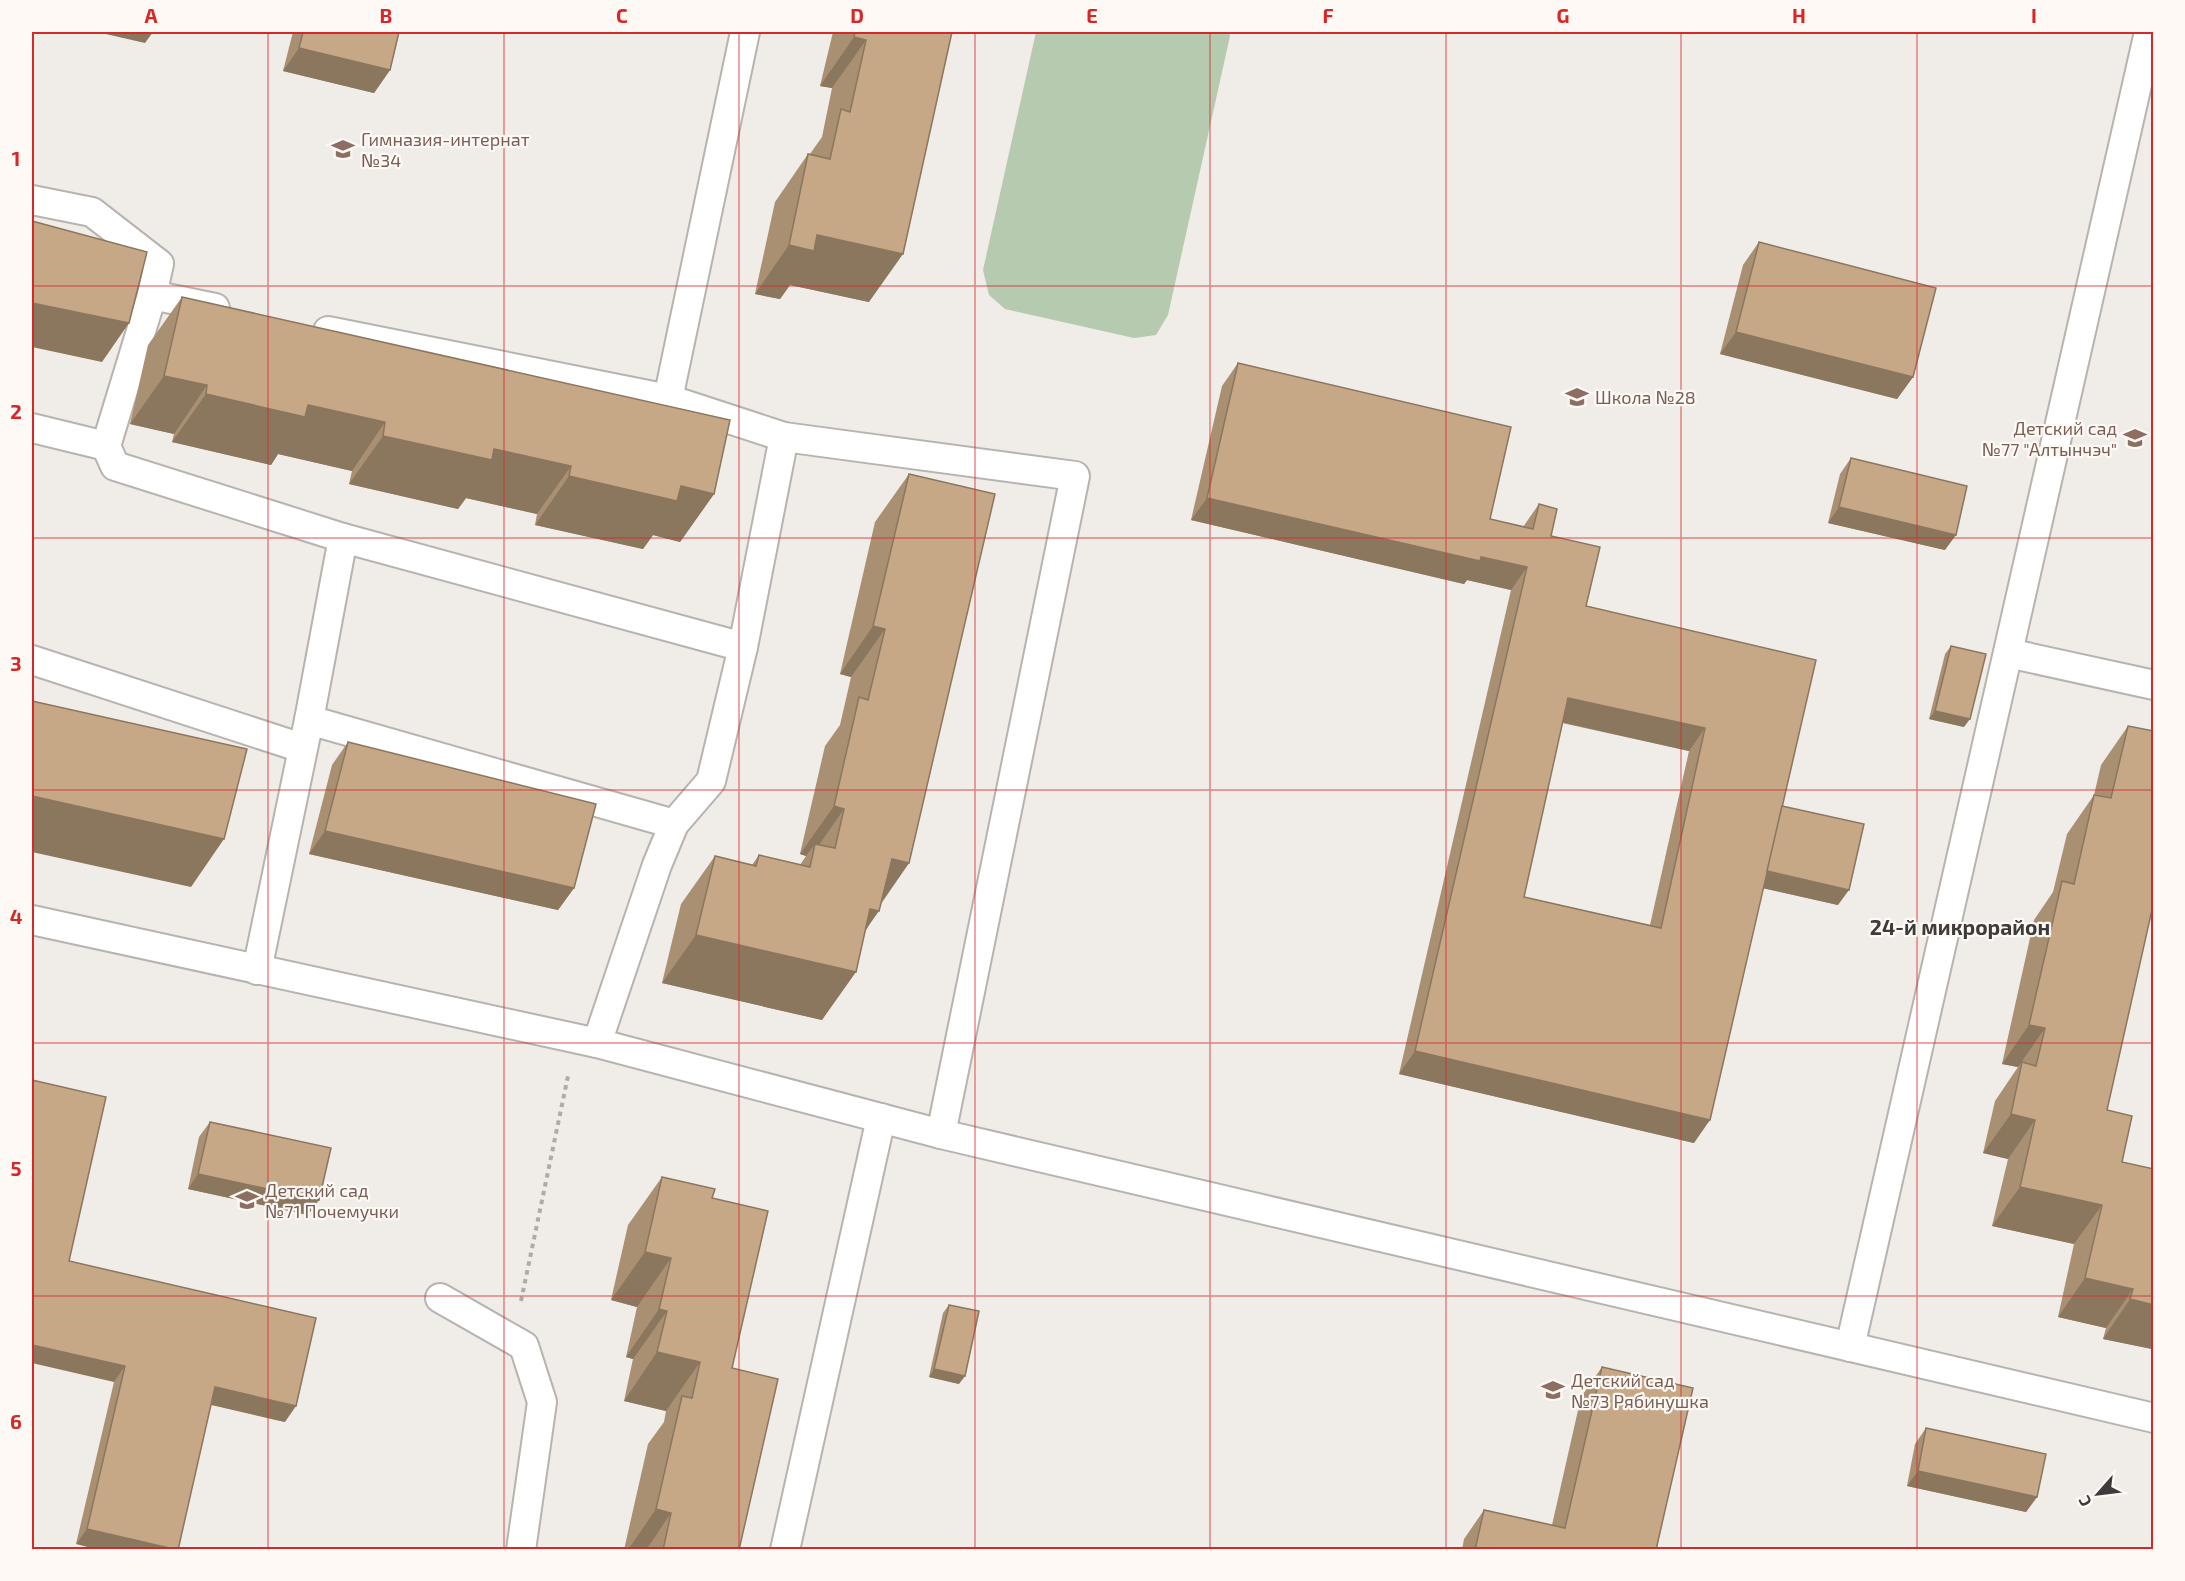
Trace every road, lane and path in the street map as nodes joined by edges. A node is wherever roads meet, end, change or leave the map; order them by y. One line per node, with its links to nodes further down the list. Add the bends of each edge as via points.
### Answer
1 (745, 32): 7 (lane)
2 (2149, 32): 13 (lane)
3 (32, 200): 4 (lane, via 92,212 159,264)
4 (152, 295): 5 (lane); 10 (lane)
5 (245, 314)
6 (304, 326): 7 (lane)
7 (668, 399): 9 (lane)
8 (32, 428): 10 (lane)
9 (784, 437): 12 (lane); 23 (lane, via 1075,476)
10 (106, 446): 11 (lane, via 115,466)
11 (343, 538): 12 (lane); 16 (lane)
12 (743, 647): 18 (lane, via 711,781)
13 (2008, 653): 15 (lane); 26 (lane)
14 (32, 660): 17 (lane)
15 (2154, 685)
16 (309, 720): 17 (lane); 18 (lane)
17 (302, 748): 20 (lane)
18 (674, 824): 21 (lane)
19 (32, 920): 20 (lane)
20 (257, 970): 21 (lane)
21 (586, 1041): 22 (lane); 25 (path)
22 (881, 1118): 23 (lane); 29 (lane)
23 (941, 1134): 26 (lane)
24 (440, 1298): 25 (lane)
25 (513, 1340): 28 (lane, via 524,1346 542,1402)
26 (1850, 1347): 27 (lane)
27 (2154, 1418)
28 (521, 1550)
29 (785, 1550)

